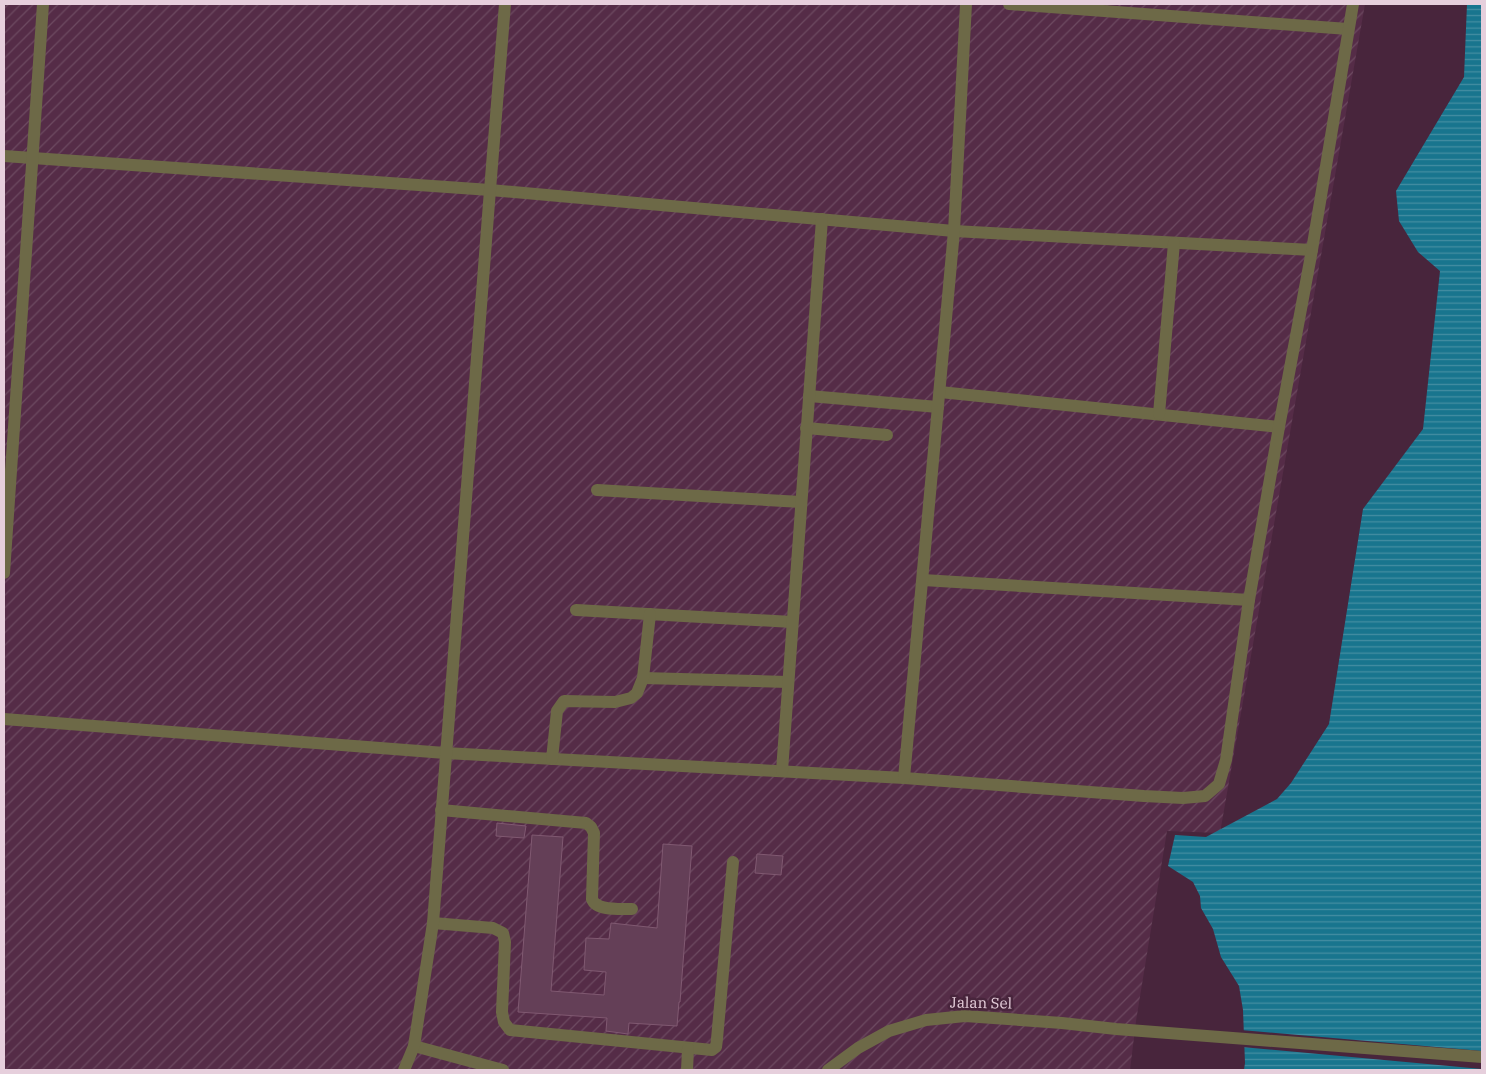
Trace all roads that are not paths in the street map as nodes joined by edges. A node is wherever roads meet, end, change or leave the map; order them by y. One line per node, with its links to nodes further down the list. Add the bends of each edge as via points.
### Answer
1 (43, 4): 8 (street)
2 (506, 4): 9 (street)
3 (966, 4): 11 (street)
4 (1009, 4): 6 (street)
5 (1352, 4): 6 (street)
6 (1348, 29): 13 (street)
7 (4, 156): 8 (street)
8 (33, 158): 9 (street); 23 (street)
9 (490, 190): 10 (street); 32 (street)
10 (822, 219): 11 (street); 15 (street)
11 (954, 231): 12 (street); 14 (street)
12 (1174, 243): 13 (street); 17 (street)
13 (1312, 250): 18 (street)
14 (940, 392): 16 (street); 17 (street)
15 (809, 396): 16 (street); 19 (street)
16 (938, 407): 24 (street)
17 (1159, 414): 18 (street)
18 (1279, 427): 25 (street)
19 (806, 428): 20 (street); 22 (street)
20 (887, 436)
21 (596, 490): 22 (street)
22 (801, 502): 28 (street)
23 (4, 573)
24 (922, 580): 25 (street); 35 (street)
25 (1250, 600): 35 (street, via 1226,760 1218,784 1205,796 1144,796)
26 (576, 610): 27 (street)
27 (650, 614): 28 (street); 29 (street)
28 (792, 622): 30 (street)
29 (643, 678): 30 (street); 33 (street, via 637,693 623,701 564,701 557,711)
30 (788, 682): 34 (street)
31 (4, 719): 32 (street)
32 (445, 753): 33 (street); 36 (street)
33 (552, 759): 34 (street)
34 (782, 771): 35 (street)
35 (904, 778)
36 (441, 810): 38 (street, via 586,823 594,833 593,903 599,907); 39 (street)
37 (733, 862): 41 (street, via 716,1047 712,1050)
38 (632, 909)
39 (433, 923): 40 (street); 41 (street, via 493,928 503,932 502,1012 510,1030)
40 (414, 1046): 43 (street); 44 (street)
41 (688, 1049): 45 (street)
42 (1482, 1057): 46 (street, Jalan Sel, via 965,1016 926,1020 889,1031)
43 (404, 1070)
44 (503, 1070)
45 (688, 1070)
46 (828, 1070)

